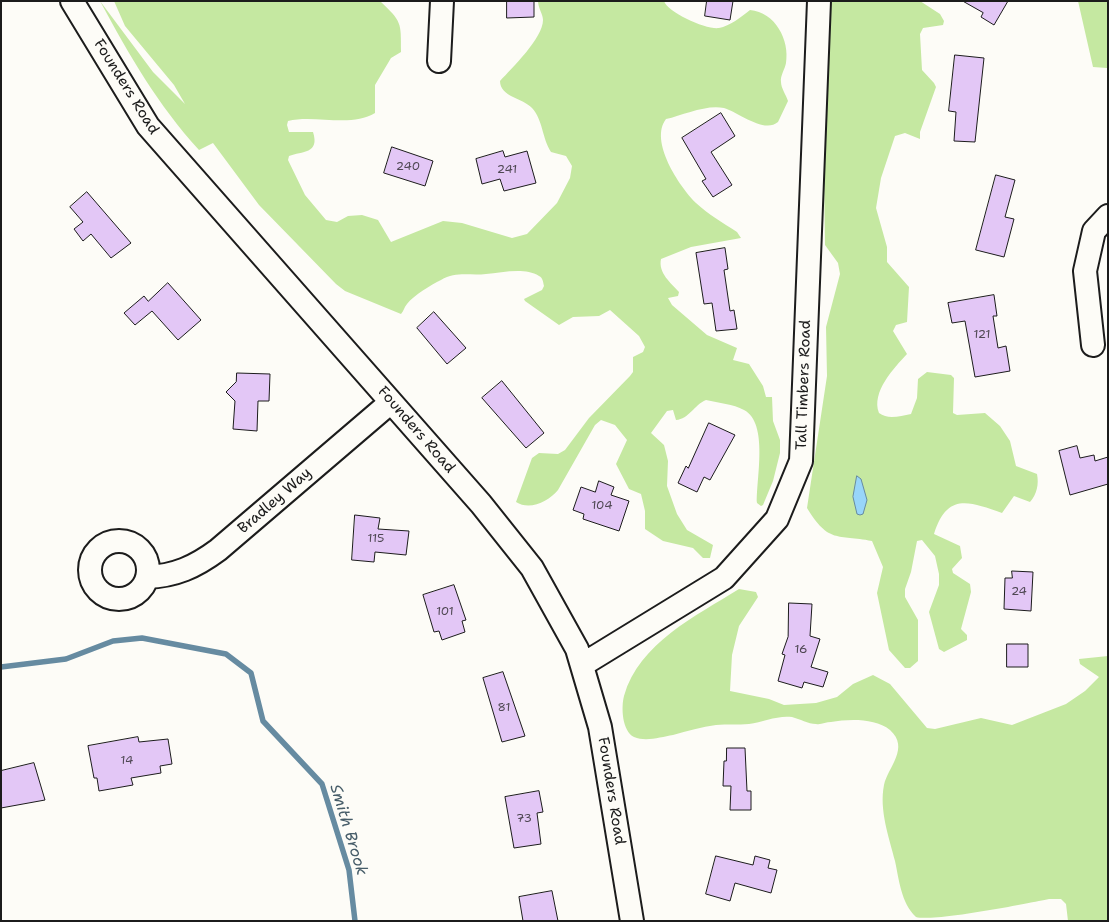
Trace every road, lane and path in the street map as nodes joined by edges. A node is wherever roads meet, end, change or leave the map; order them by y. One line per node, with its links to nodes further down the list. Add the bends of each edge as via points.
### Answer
1 (72, 1): 7 (street, Founders Road, via 148,126)
2 (442, 1): 4 (street)
3 (819, 1): 9 (street, Tall Timbers Road, via 801,461 777,520 724,578)
4 (439, 61)
5 (1108, 216): 6 (street, via 1094,231 1085,271)
6 (1093, 344)
7 (390, 402): 8 (street, Bradley Way, via 205,559 179,573); 9 (street, Founders Road, via 481,504 532,568 577,649)
8 (147, 577)
9 (582, 665): 10 (street, Founders Road, via 600,727)
10 (632, 921)

